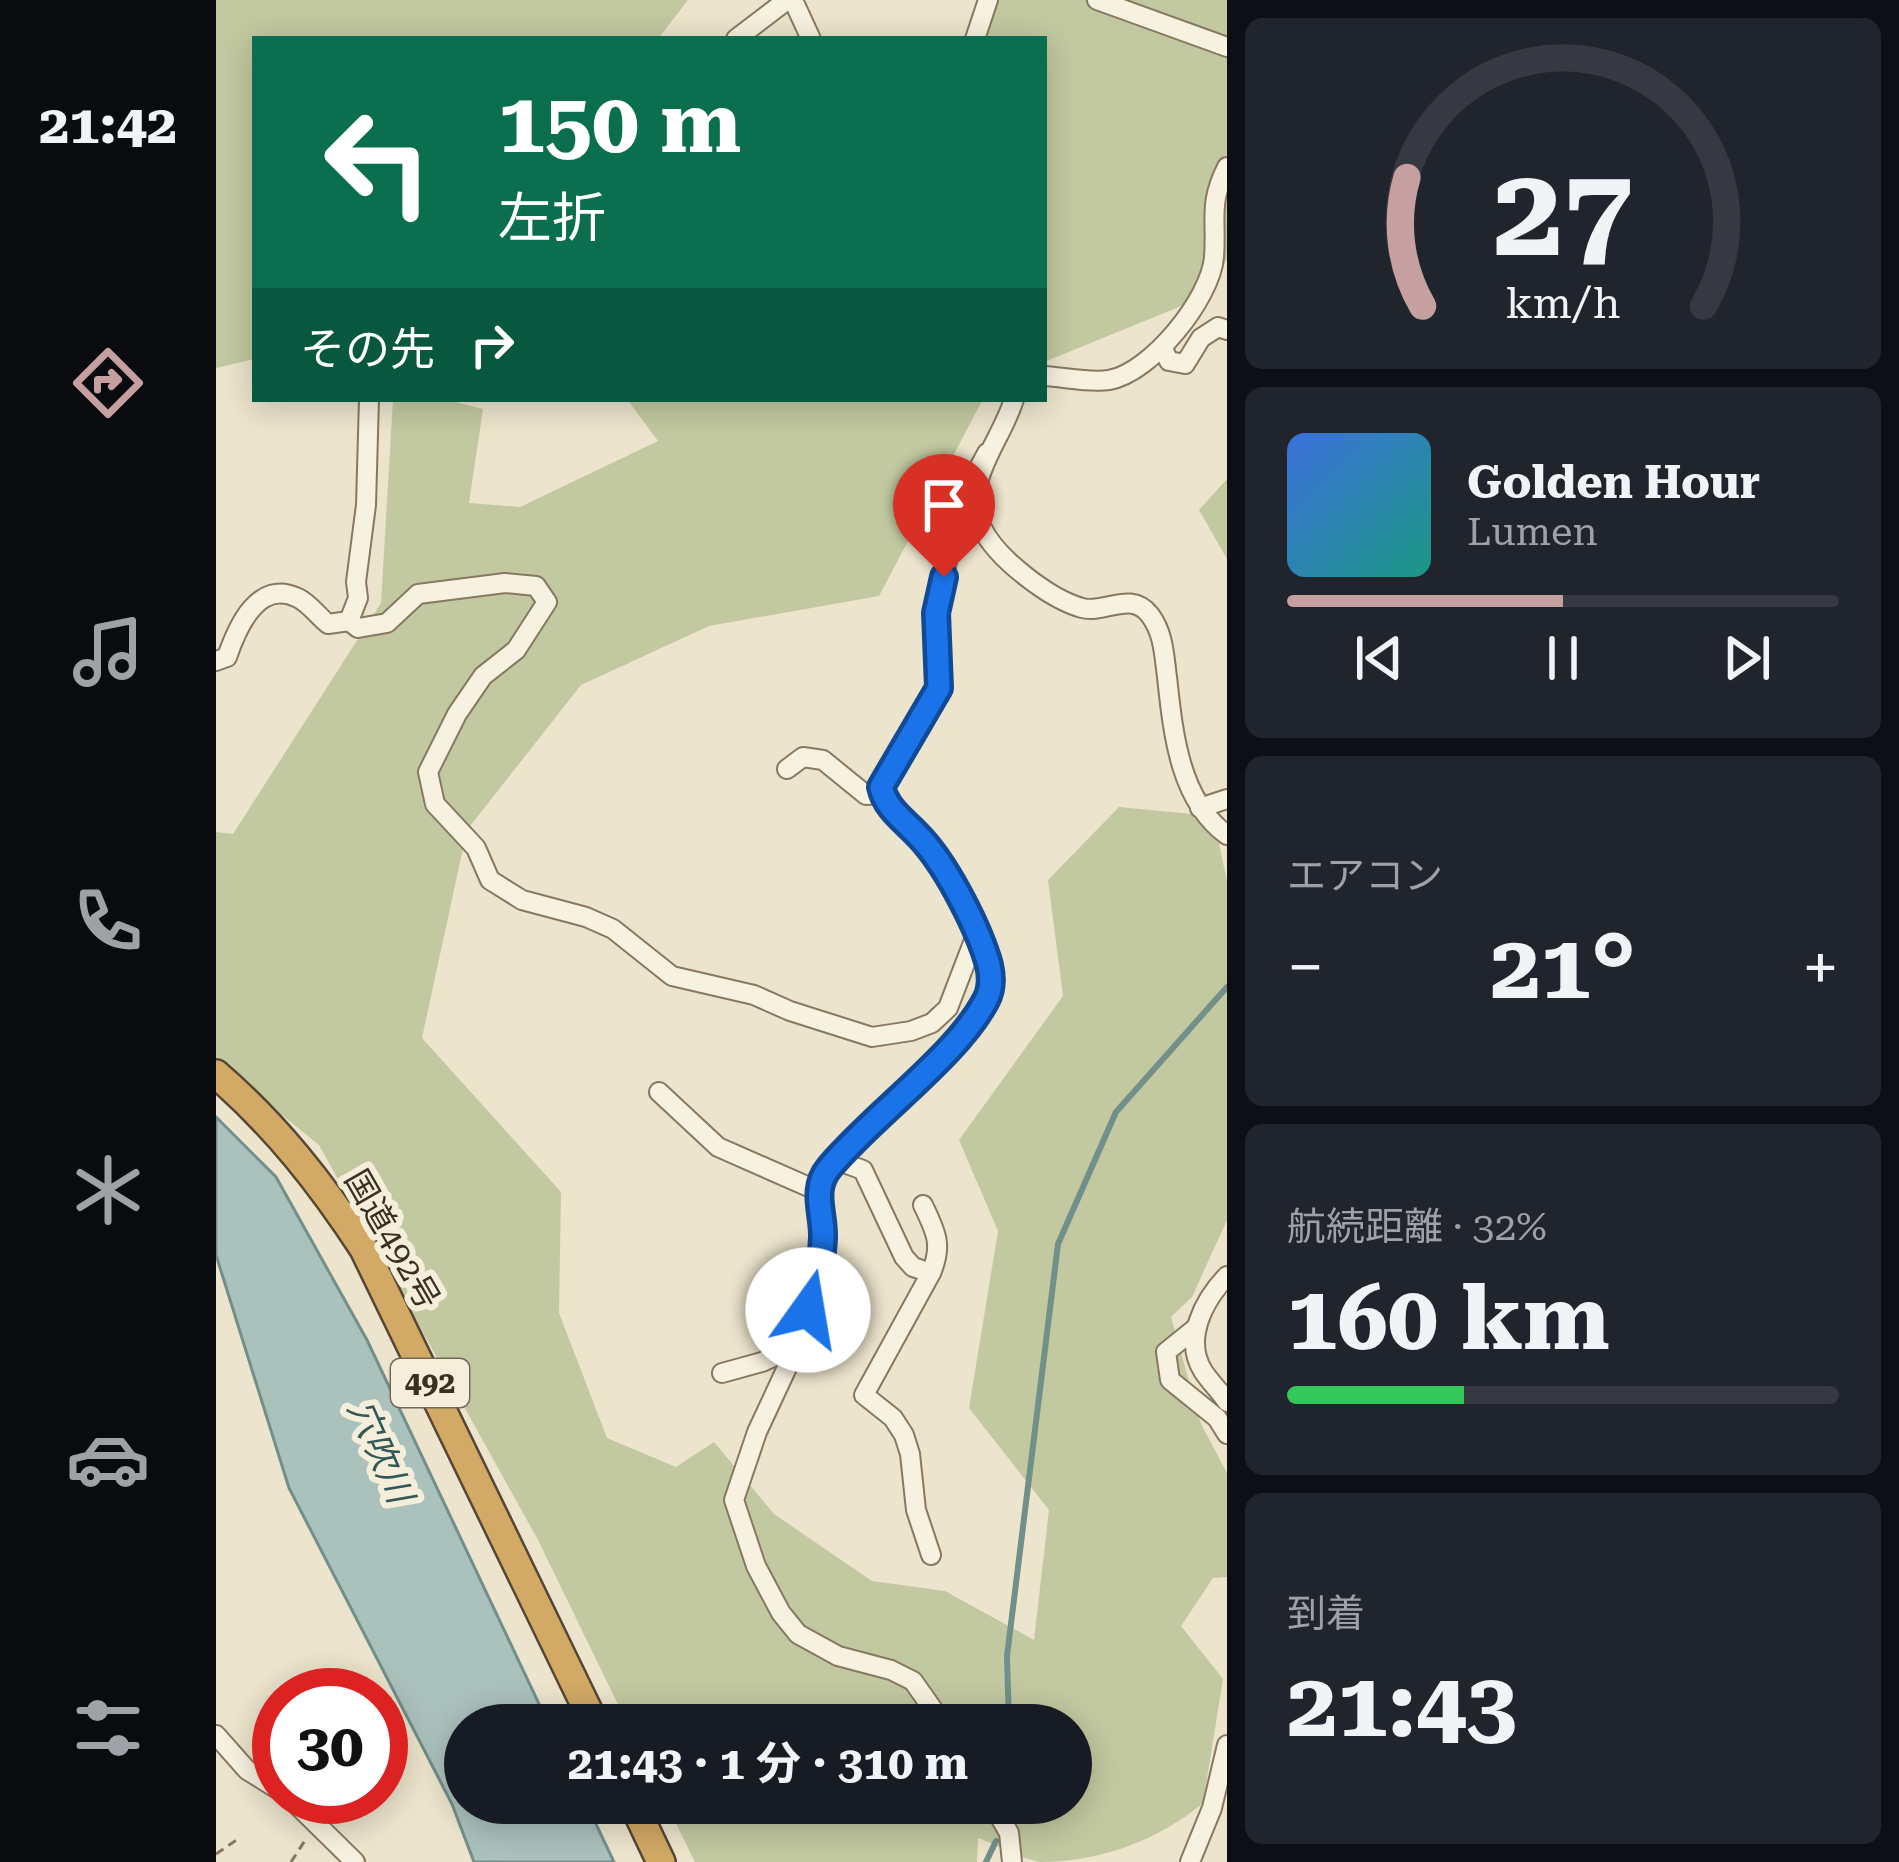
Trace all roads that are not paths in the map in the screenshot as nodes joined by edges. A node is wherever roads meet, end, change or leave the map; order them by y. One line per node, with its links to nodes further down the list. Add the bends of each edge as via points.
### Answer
1 (790, 0): 4 (street); 5 (street)
2 (988, 0): 6 (street)
3 (1096, 0): 7 (street)
4 (740, 36)
5 (809, 36)
6 (976, 36)
7 (1227, 46)
8 (1227, 167): 10 (street, via 1212,209 1214,262)
9 (1227, 330): 10 (street, via 1201,338 1185,364 1168,362)
10 (1162, 347): 11 (street, via 1110,380)
11 (1047, 376)
12 (369, 402): 15 (street, via 358,598)
13 (1013, 402): 14 (street)
14 (987, 453): 18 (street, via 959,505 936,613 939,688); 20 (street, via 975,499 993,544 1043,590 1086,610 1113,602 1148,611 1162,638 1179,756)
15 (349, 622): 16 (street, via 328,624 297,597 268,596 242,615 226,657); 22 (street, via 387,623 418,594 536,586 547,602 516,650 483,676 434,758 428,772 435,804 476,848 490,880 523,900 613,929 672,976 872,1036 911,1031 948,1008)
16 (216, 662)
17 (787, 769): 18 (street, via 803,758 823,760 866,795)
18 (883, 794): 22 (street, via 944,868)
19 (1227, 799): 20 (street)
20 (1200, 808): 21 (street)
21 (1227, 835)
22 (976, 935): 25 (street, via 992,981 988,997)
23 (216, 1074): 36 (highway, 国道492号 / 492, via 275,1128 364,1249)
24 (659, 1092): 26 (street, via 718,1147)
25 (836, 1160): 26 (street); 28 (street, via 863,1170 904,1257)
26 (818, 1191): 31 (street, via 818,1275)
27 (923, 1205): 28 (street, via 939,1240)
28 (932, 1273): 35 (street, via 864,1395 904,1435)
29 (1227, 1276): 30 (street)
30 (1197, 1327): 33 (street, via 1193,1348); 34 (street, via 1166,1352 1170,1379)
31 (795, 1347): 32 (street); 37 (street, via 734,1501 757,1566 798,1634 913,1681)
32 (722, 1373)
33 (1227, 1402)
34 (1227, 1433)
35 (931, 1556)
36 (585, 1704)
37 (929, 1704)
38 (216, 1735): 40 (street)
39 (1227, 1745): 47 (street)
40 (252, 1773)
41 (319, 1824): 44 (street)
42 (643, 1824): 45 (highway)
43 (1004, 1824): 46 (street)
44 (355, 1862)
45 (661, 1862)
46 (1012, 1862)
47 (1190, 1862)

